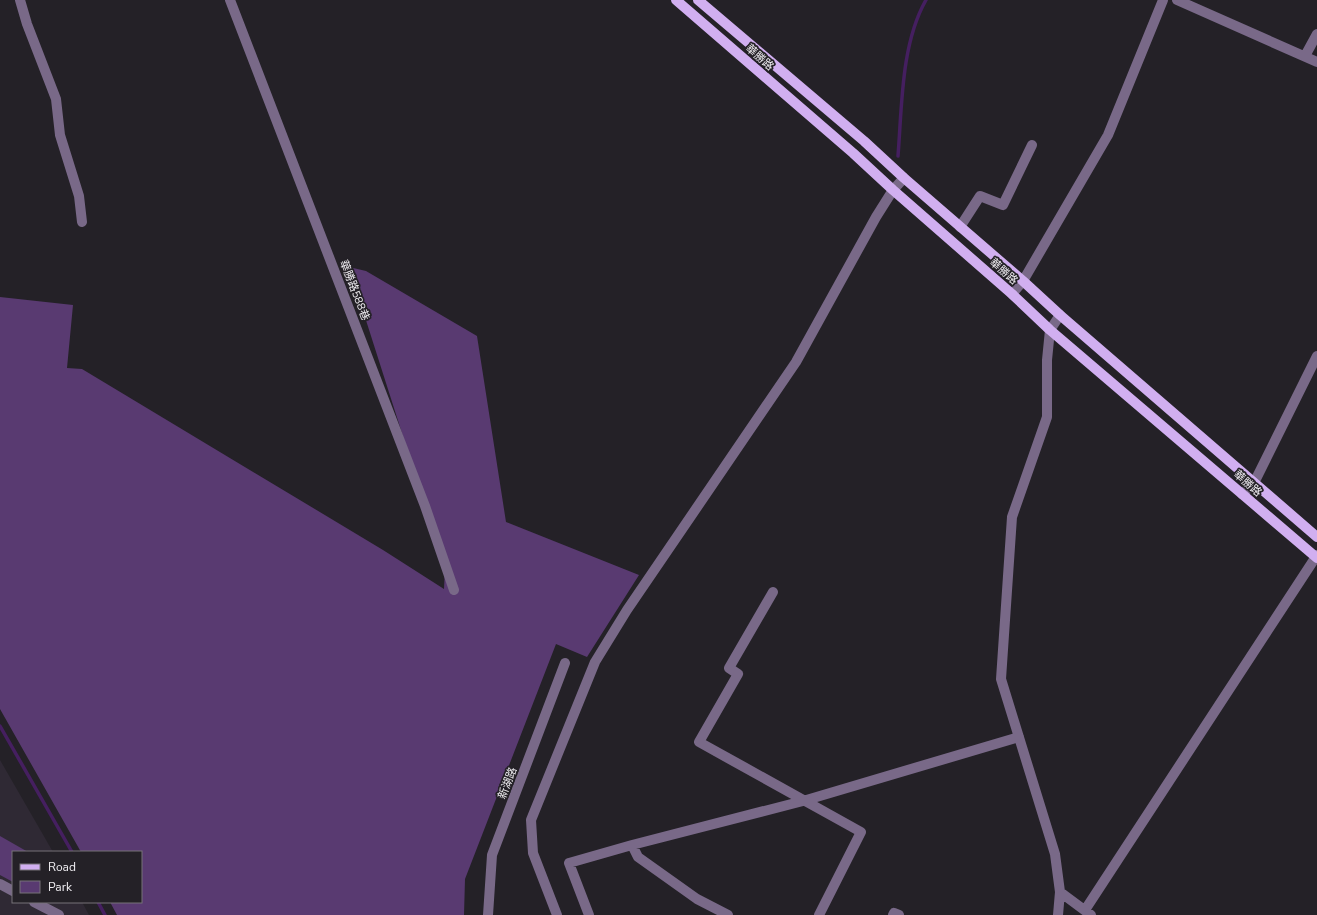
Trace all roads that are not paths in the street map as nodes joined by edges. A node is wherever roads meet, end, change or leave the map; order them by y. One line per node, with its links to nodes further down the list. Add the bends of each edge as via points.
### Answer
1 (20, 0): 13 (street, via 56,99 60,135 79,196)
2 (230, 0): 24 (street, 華勝路588巷, via 425,506)
3 (676, 0): 12 (main road, 華勝路, via 854,153)
4 (698, 0): 11 (main road, 華勝路, via 864,140)
5 (1162, 0): 15 (street, via 1108,135)
6 (1177, 0): 8 (street)
7 (1317, 34): 8 (street)
8 (1305, 56): 9 (street)
9 (1317, 62)
10 (1032, 145): 14 (street, via 1003,205 980,196)
11 (904, 178): 12 (street); 14 (main road, 華勝路)
12 (893, 190): 16 (main road, 華勝路); 37 (street, via 796,362 627,610 595,662 531,820 533,853)
13 (82, 222)
14 (960, 226): 15 (main road, 華勝路)
15 (1023, 281): 16 (street); 17 (main road, 華勝路)
16 (1012, 294): 18 (main road, 華勝路)
17 (1060, 315): 18 (street); 20 (main road, 華勝路)
18 (1050, 330): 21 (main road, 華勝路); 27 (street, via 1047,417 1012,517 1001,679)
19 (1317, 356): 20 (street)
20 (1254, 483): 21 (street); 22 (main road, 華勝路)
21 (1242, 494): 23 (main road, 華勝路)
22 (1317, 537)
23 (1316, 557): 34 (street)
24 (454, 590)
25 (773, 592): 28 (street, via 729,668 738,674 698,742)
26 (565, 663): 36 (street, 新湖路, via 492,855)
27 (1019, 737): 28 (street); 32 (street, via 1056,854)
28 (802, 801): 29 (street); 40 (street, via 861,832)
29 (632, 845): 38 (street, via 569,863); 39 (street, via 638,857 697,899)
30 (0, 884): 31 (street)
31 (12, 890)
32 (1060, 892): 34 (street); 43 (street)
33 (36, 903): 35 (street)
34 (1088, 912)
35 (59, 915)
36 (488, 915)
37 (558, 915)
38 (589, 915)
39 (728, 915)
40 (819, 915)
41 (893, 915): 42 (street)
42 (899, 915)
43 (1058, 915)

